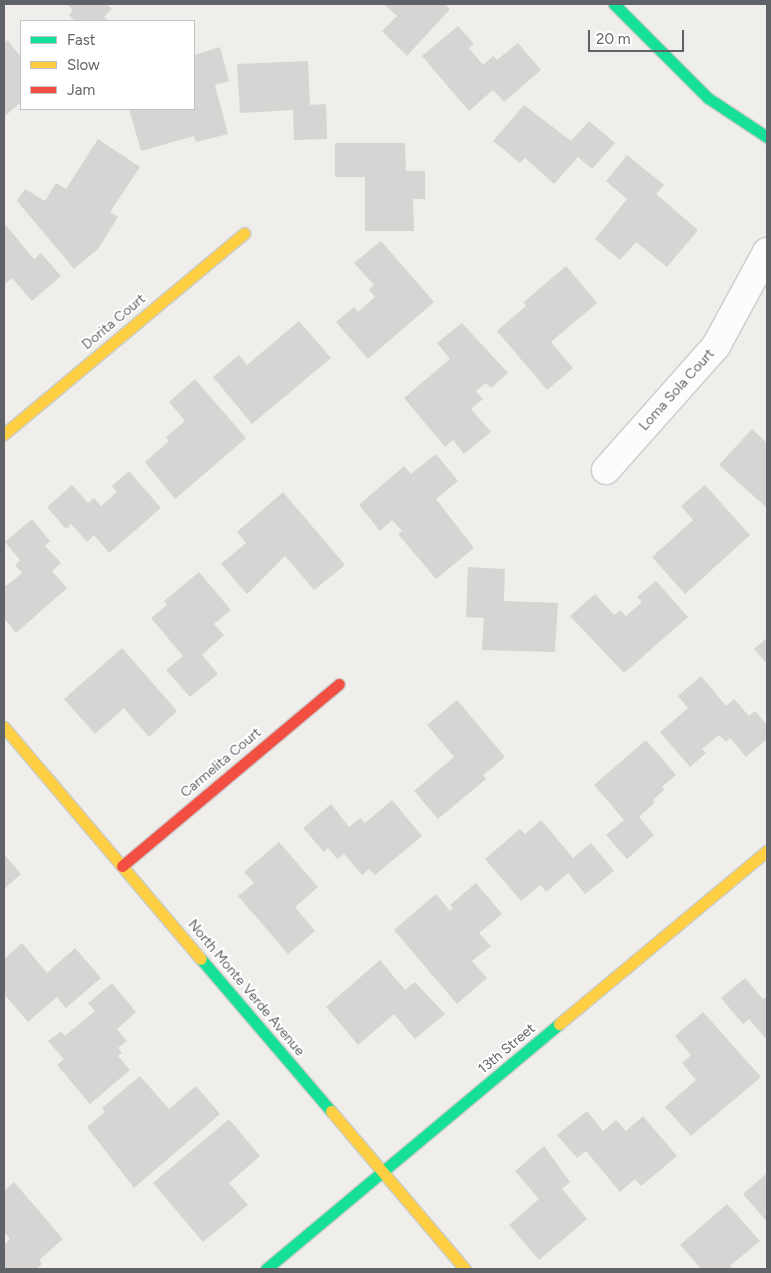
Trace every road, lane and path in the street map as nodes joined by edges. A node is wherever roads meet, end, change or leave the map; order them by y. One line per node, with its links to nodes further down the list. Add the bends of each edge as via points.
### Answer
1 (614, 4): 2 (street, via 708,98)
2 (767, 138)
3 (244, 233): 5 (street, Dorita Court)
4 (767, 252): 6 (street, Loma Sola Court, via 716,346)
5 (4, 434)
6 (606, 470)
7 (339, 684): 10 (street, Carmelita Court)
8 (4, 727): 10 (street, North Monte Verde Avenue)
9 (767, 852): 11 (street, 13th Street)
10 (122, 866): 11 (street, North Monte Verde Avenue)
11 (380, 1172): 12 (street, 13th Street); 13 (street, North Monte Verde Avenue)
12 (266, 1269)
13 (466, 1269)

